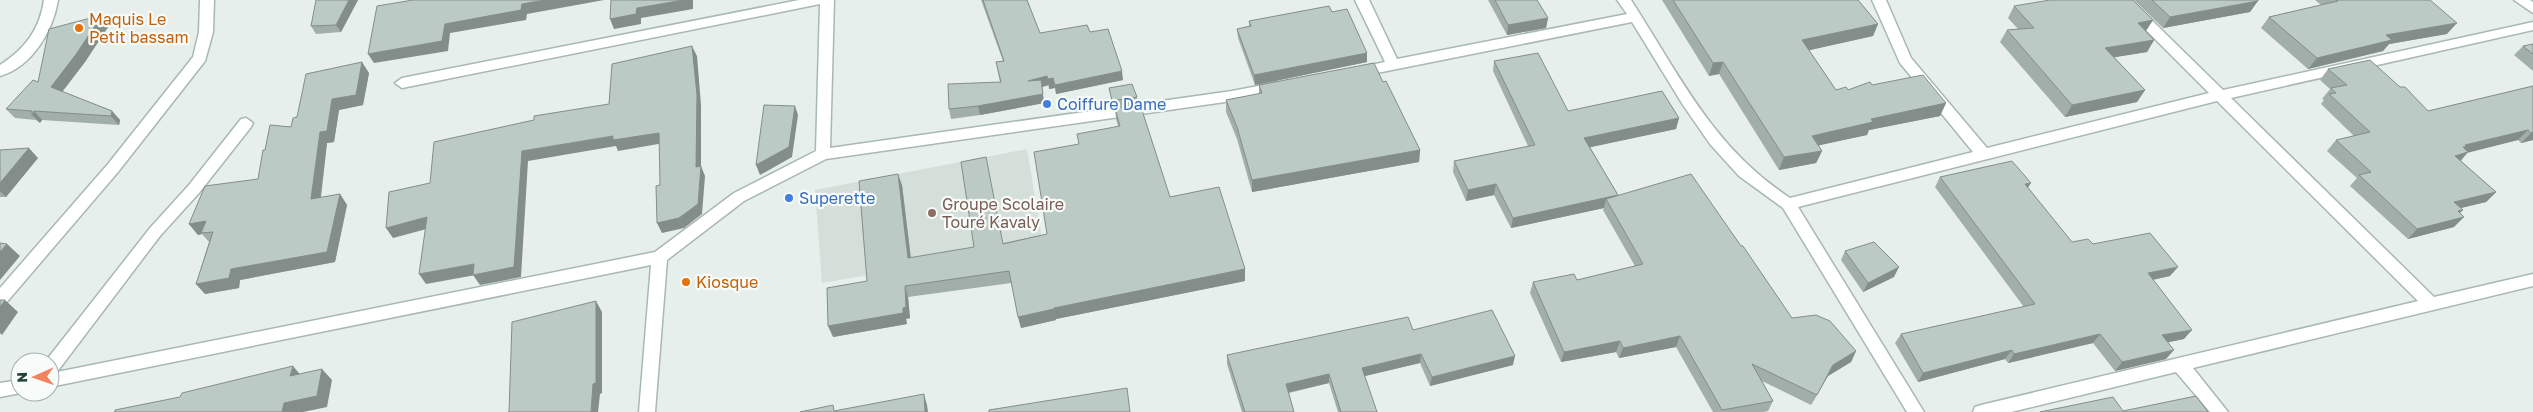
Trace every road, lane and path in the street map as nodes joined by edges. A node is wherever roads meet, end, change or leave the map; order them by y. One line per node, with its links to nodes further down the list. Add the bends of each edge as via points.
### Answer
1 (51, 0): 14 (street, via 44,32 16,62)
2 (207, 0): 25 (street, via 206,32 200,58 113,168)
3 (821, 0): 16 (street)
4 (827, 0): 20 (street)
5 (1362, 0): 13 (street)
6 (1624, 0): 11 (street)
7 (1879, 0): 21 (street, via 1905,60)
8 (2123, 0): 18 (street)
9 (2521, 0): 10 (street)
10 (2533, 10)
11 (1636, 17): 13 (street); 22 (street, via 1688,104 1732,160 1757,183)
12 (2533, 26): 18 (street)
13 (1392, 65): 15 (street)
14 (0, 71)
15 (1345, 74)
16 (402, 83)
17 (1289, 85): 20 (street, via 1232,96)
18 (2218, 96): 21 (street); 26 (street)
19 (246, 123): 27 (street)
20 (823, 154): 23 (street, via 739,197)
21 (1983, 154): 22 (street)
22 (1788, 204): 31 (street)
23 (659, 257): 29 (street); 30 (street)
24 (2533, 280): 26 (street)
25 (0, 299)
26 (2432, 305): 28 (street)
27 (60, 355)
28 (2179, 364): 32 (street); 33 (street)
29 (60, 378)
30 (647, 412)
31 (1916, 412)
32 (1981, 412)
33 (2220, 412)

